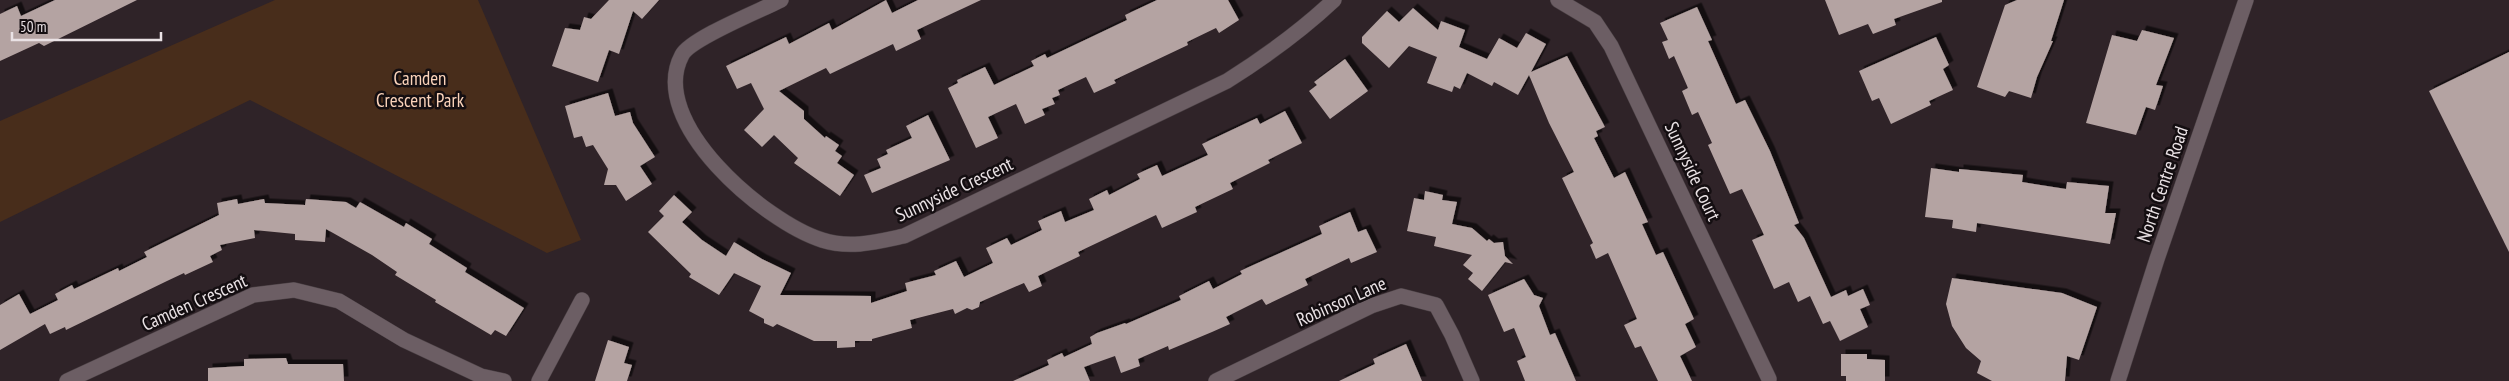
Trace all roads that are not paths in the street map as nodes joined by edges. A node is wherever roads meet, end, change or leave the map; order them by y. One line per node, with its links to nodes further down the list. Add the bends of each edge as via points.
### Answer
1 (781, 0): 2 (street, Sunnyside Crescent, via 701,39 683,53 674,74 679,107 703,151 743,192 821,240 853,246 904,236 1227,81 1270,53)
2 (1334, 0)
3 (1558, 0): 6 (street, Sunnyside Court, via 1595,22 1611,46)
4 (2246, 0): 12 (street, North Centre Road)
5 (582, 300): 9 (street)
6 (1769, 379)
7 (67, 381): 8 (street, Camden Crescent, via 253,295 294,290 338,302 404,340 481,376)
8 (504, 381)
9 (539, 381)
10 (1216, 381): 11 (street, Robinson Lane, via 1371,306 1402,296 1436,305)
11 (1472, 381)
12 (2118, 381)

